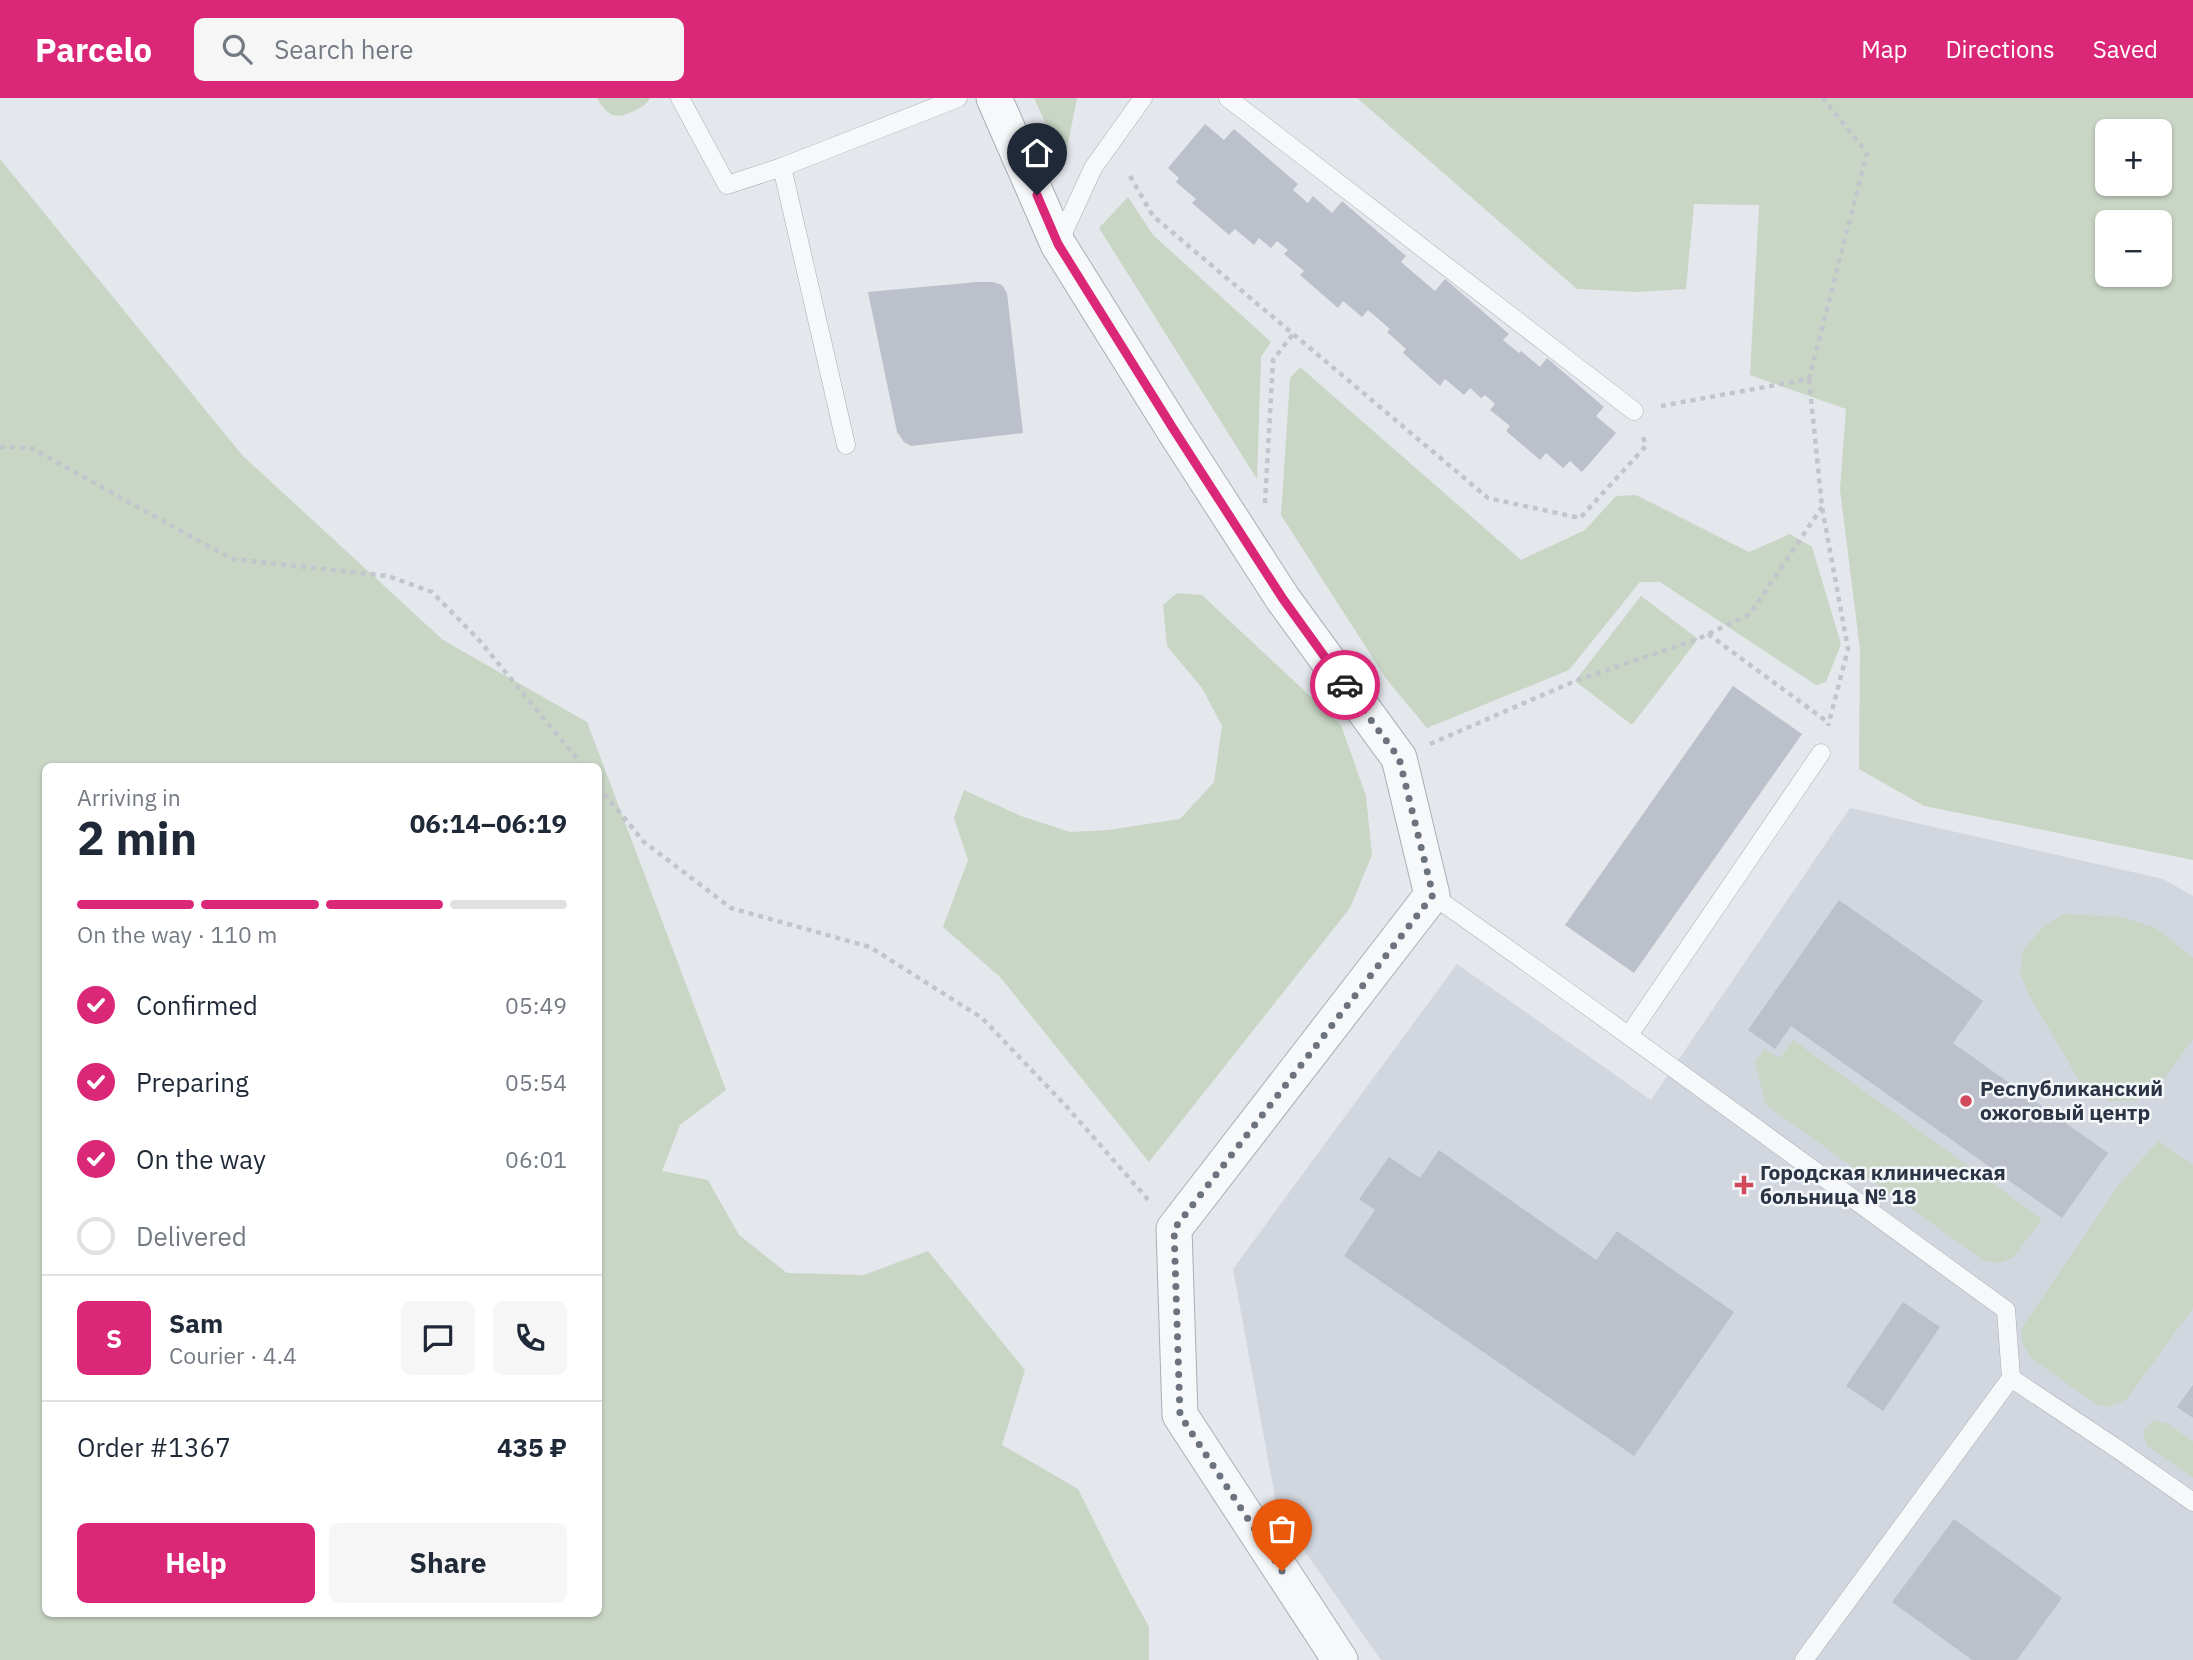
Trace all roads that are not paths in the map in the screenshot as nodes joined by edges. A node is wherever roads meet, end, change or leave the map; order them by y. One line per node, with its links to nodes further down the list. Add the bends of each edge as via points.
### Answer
1 (680, 98): 6 (lane, via 727,185)
2 (958, 98): 6 (lane)
3 (995, 98): 7 (street)
4 (1143, 98): 7 (lane, via 1093,168)
5 (1228, 98): 8 (lane)
6 (782, 167): 9 (lane)
7 (1058, 244): 11 (street, via 1283,599 1399,758)
8 (1634, 411)
9 (846, 446)
10 (1821, 753): 12 (lane)
11 (1433, 895): 12 (lane); 15 (street, via 1174,1229 1180,1415)
12 (1629, 1035): 13 (lane, via 2006,1310)
13 (2011, 1378): 14 (lane); 16 (lane)
14 (2193, 1502)
15 (1340, 1660)
16 (1804, 1660)

